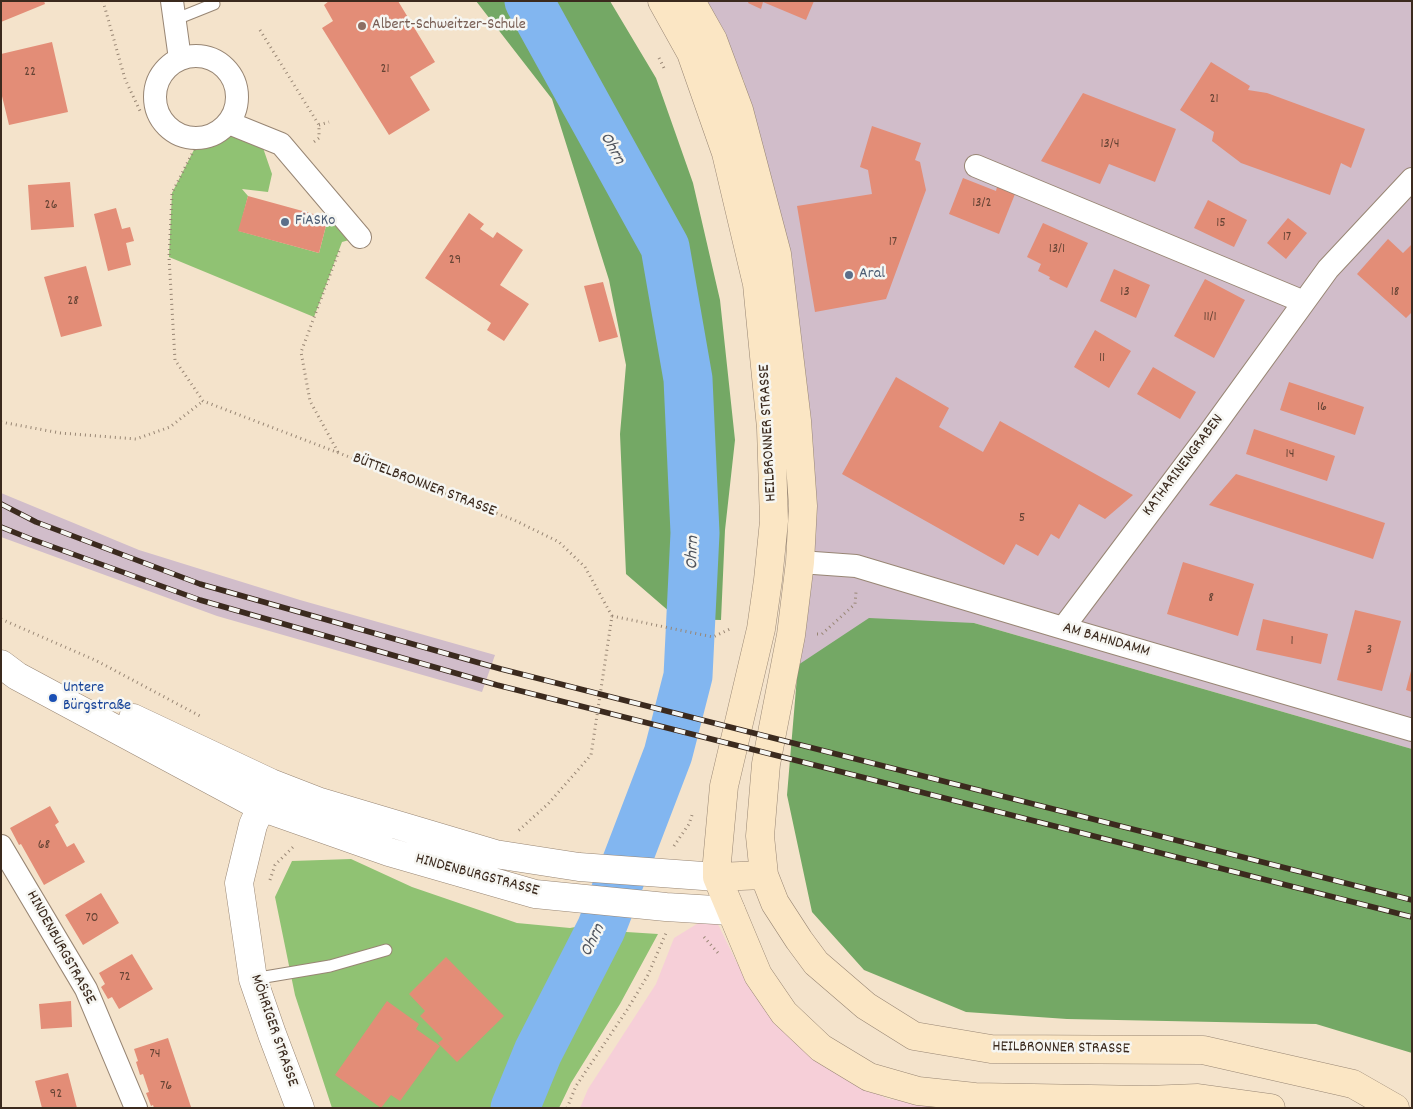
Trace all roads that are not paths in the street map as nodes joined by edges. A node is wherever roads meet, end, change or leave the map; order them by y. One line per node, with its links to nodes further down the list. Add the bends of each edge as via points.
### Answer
1 (662, 1): 19 (main road, HEILBRONNER STRASSE, via 691,52 726,153 757,284 771,428 774,521 768,580 761,629 724,786)
2 (691, 1): 11 (main road, HEILBRONNER STRASSE, via 713,40 739,110 777,254 797,421 803,506)
3 (214, 4): 4 (lane)
4 (173, 11): 5 (street)
5 (180, 59): 6 (street, via 194,55 210,58 232,75 238,94 236,111); 6 (street, via 165,70 157,84 156,108 164,123 182,136 217,133)
6 (229, 123): 9 (street, via 281,144)
7 (976, 166): 10 (street)
8 (1412, 179): 10 (street, KATHARINENGRABEN, via 1328,269)
9 (360, 237)
10 (1304, 302): 12 (street, KATHARINENGRABEN)
11 (800, 562): 12 (street, AM BAHNDAMM, via 856,566); 18 (main road, HEILBRONNER STRASSE, via 791,635 766,764 760,836)
12 (1063, 628): 15 (street, AM BAHNDAMM)
13 (1, 652): 16 (street, HINDENBURGSTRASSE)
14 (1, 664): 16 (street, HINDENBURGSTRASSE, via 17,676)
15 (1412, 730)
16 (266, 795): 19 (street, HINDENBURGSTRASSE, via 320,802 494,854 579,867); 21 (street, HINDENBURGSTRASSE, via 307,824 389,852 535,894); 23 (street, MÖHRIGER STRASSE, via 253,825 239,883)
17 (1, 846): 25 (street, HINDENBURGSTRASSE, via 86,989)
18 (764, 875): 19 (main road); 20 (main road, HEILBRONNER STRASSE)
19 (717, 877): 21 (main road, HEILBRONNER STRASSE)
20 (775, 903): 21 (main road); 27 (main road, HEILBRONNER STRASSE, via 816,963 866,1006 914,1036 990,1049 1203,1050 1353,1084)
21 (731, 911): 26 (main road, HEILBRONNER STRASSE, via 758,975 784,1013 821,1048 869,1077 918,1092 975,1097 1198,1098)
22 (386, 950): 23 (lane, via 330,966)
23 (253, 978): 24 (street, MÖHRIGER STRASSE)
24 (296, 1103)
25 (136, 1108)
26 (1272, 1108)
27 (1395, 1108)

